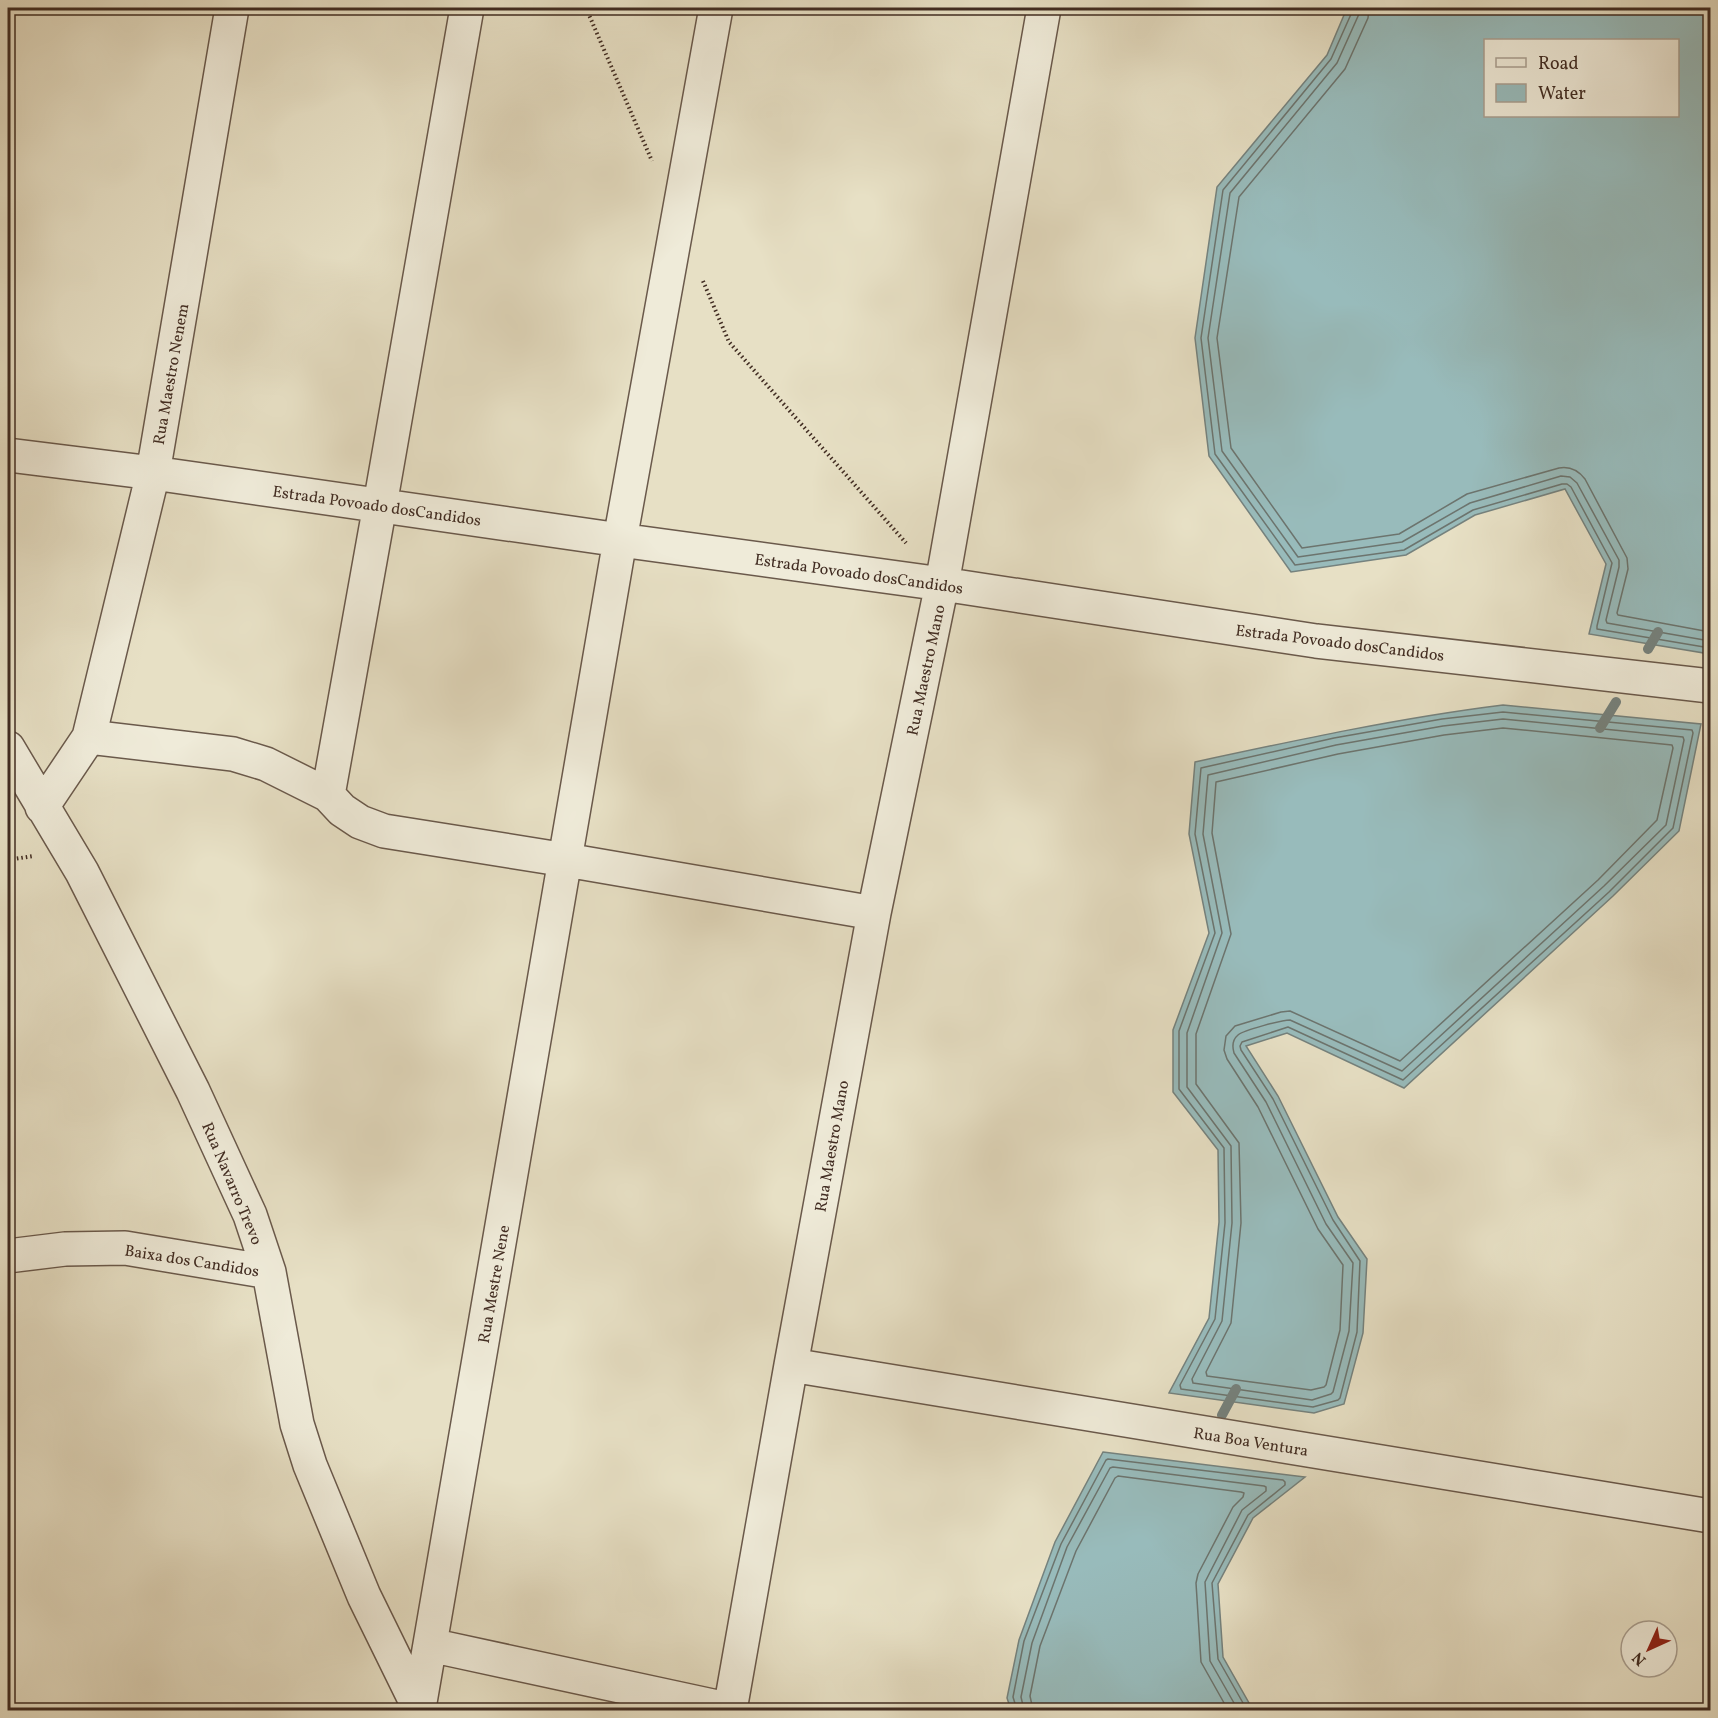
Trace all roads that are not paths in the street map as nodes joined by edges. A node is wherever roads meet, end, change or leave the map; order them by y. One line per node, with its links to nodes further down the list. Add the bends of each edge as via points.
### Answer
1 (232, 8): 6 (street, Rua Maestro Nenem)
2 (467, 8): 7 (street)
3 (716, 8): 8 (street, Rua Mestre Nene)
4 (1044, 8): 9 (street, Rua Maestro Mano)
5 (8, 455): 6 (street, Estrada Povoado dosCandidos)
6 (153, 473): 7 (street, Estrada Povoado dosCandidos); 11 (street, Rua Maestro Nenem)
7 (380, 506): 8 (street, Estrada Povoado dosCandidos); 13 (street)
8 (620, 540): 9 (street, Estrada Povoado dosCandidos); 15 (street, Rua Mestre Nene)
9 (942, 584): 10 (street, Estrada Povoado dosCandidos, via 1316,641); 16 (street, Rua Maestro Mano)
10 (1710, 686)
11 (89, 737): 13 (street, via 233,754 266,764); 14 (street)
12 (8, 748): 14 (street, Rua Navarro Trevo)
13 (328, 795): 15 (street, via 360,822 384,831)
14 (42, 807): 18 (street, Rua Navarro Trevo, via 82,872 193,1091 250,1215)
15 (566, 860): 16 (street); 21 (street, Rua Mestre Nene)
16 (874, 913): 19 (street, Rua Maestro Mano)
17 (8, 1256): 18 (street, Baixa dos Candidos, via 65,1249 125,1248)
18 (269, 1272): 22 (street, Rua Navarro Trevo, via 297,1424 310,1465 364,1596)
19 (791, 1365): 20 (street, Rua Boa Ventura); 23 (street, Rua Maestro Mano)
20 (1710, 1516)
21 (430, 1645): 22 (street, Rua Mestre Nene); 23 (street)
22 (420, 1709)
23 (730, 1710)

